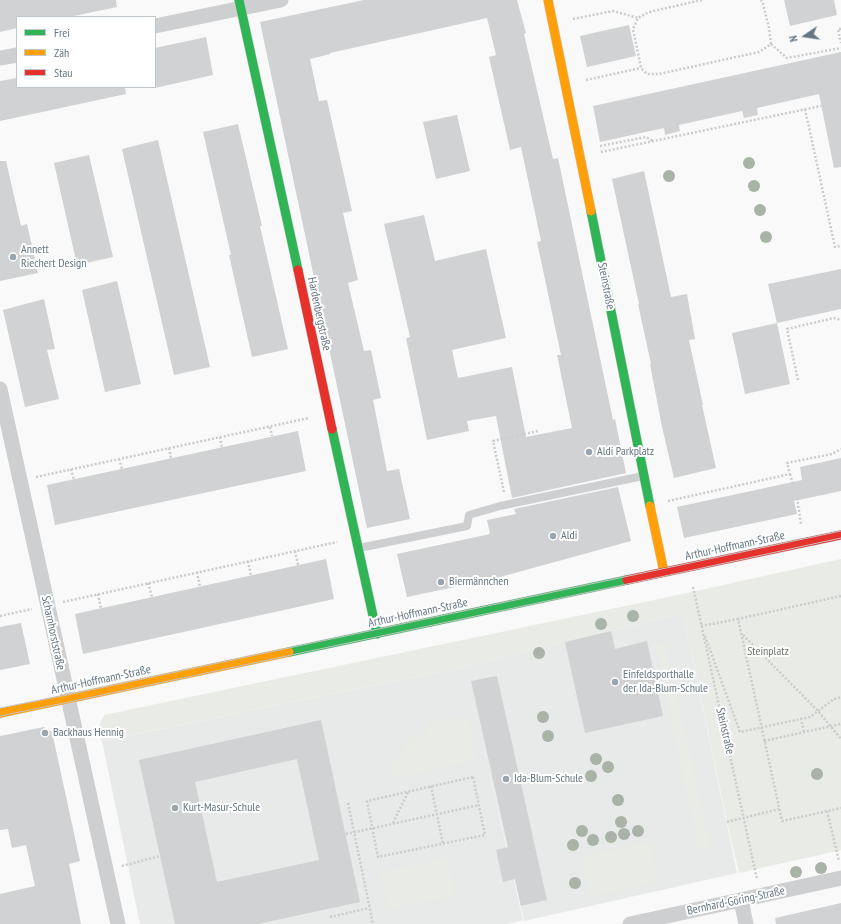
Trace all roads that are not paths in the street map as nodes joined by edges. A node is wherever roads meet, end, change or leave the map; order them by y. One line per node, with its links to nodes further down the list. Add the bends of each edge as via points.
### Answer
1 (281, 0): 3 (street)
2 (548, 0): 8 (street, Steinstraße)
3 (240, 4): 4 (street); 10 (street, Hardenbergstraße)
4 (156, 26)
5 (16, 55): 6 (street)
6 (0, 58)
7 (0, 389): 13 (street, Scharnhorststraße)
8 (644, 476): 10 (lane, via 506,505 470,515 467,526); 11 (street, Steinstraße)
9 (841, 535): 11 (street, Arthur-Hoffmann-Straße)
10 (358, 548): 12 (street, Hardenbergstraße)
11 (664, 572): 12 (street, Arthur-Hoffmann-Straße)
12 (377, 634): 13 (street, Arthur-Hoffmann-Straße)
13 (68, 699): 14 (street, Arthur-Hoffmann-Straße); 17 (street, Scharnhorststraße)
14 (0, 713)
15 (841, 878): 16 (street, Bernhard-Göring-Straße)
16 (741, 900): 18 (street, Bernhard-Göring-Straße); 19 (street)
17 (118, 924)
18 (630, 924)
19 (746, 924)

